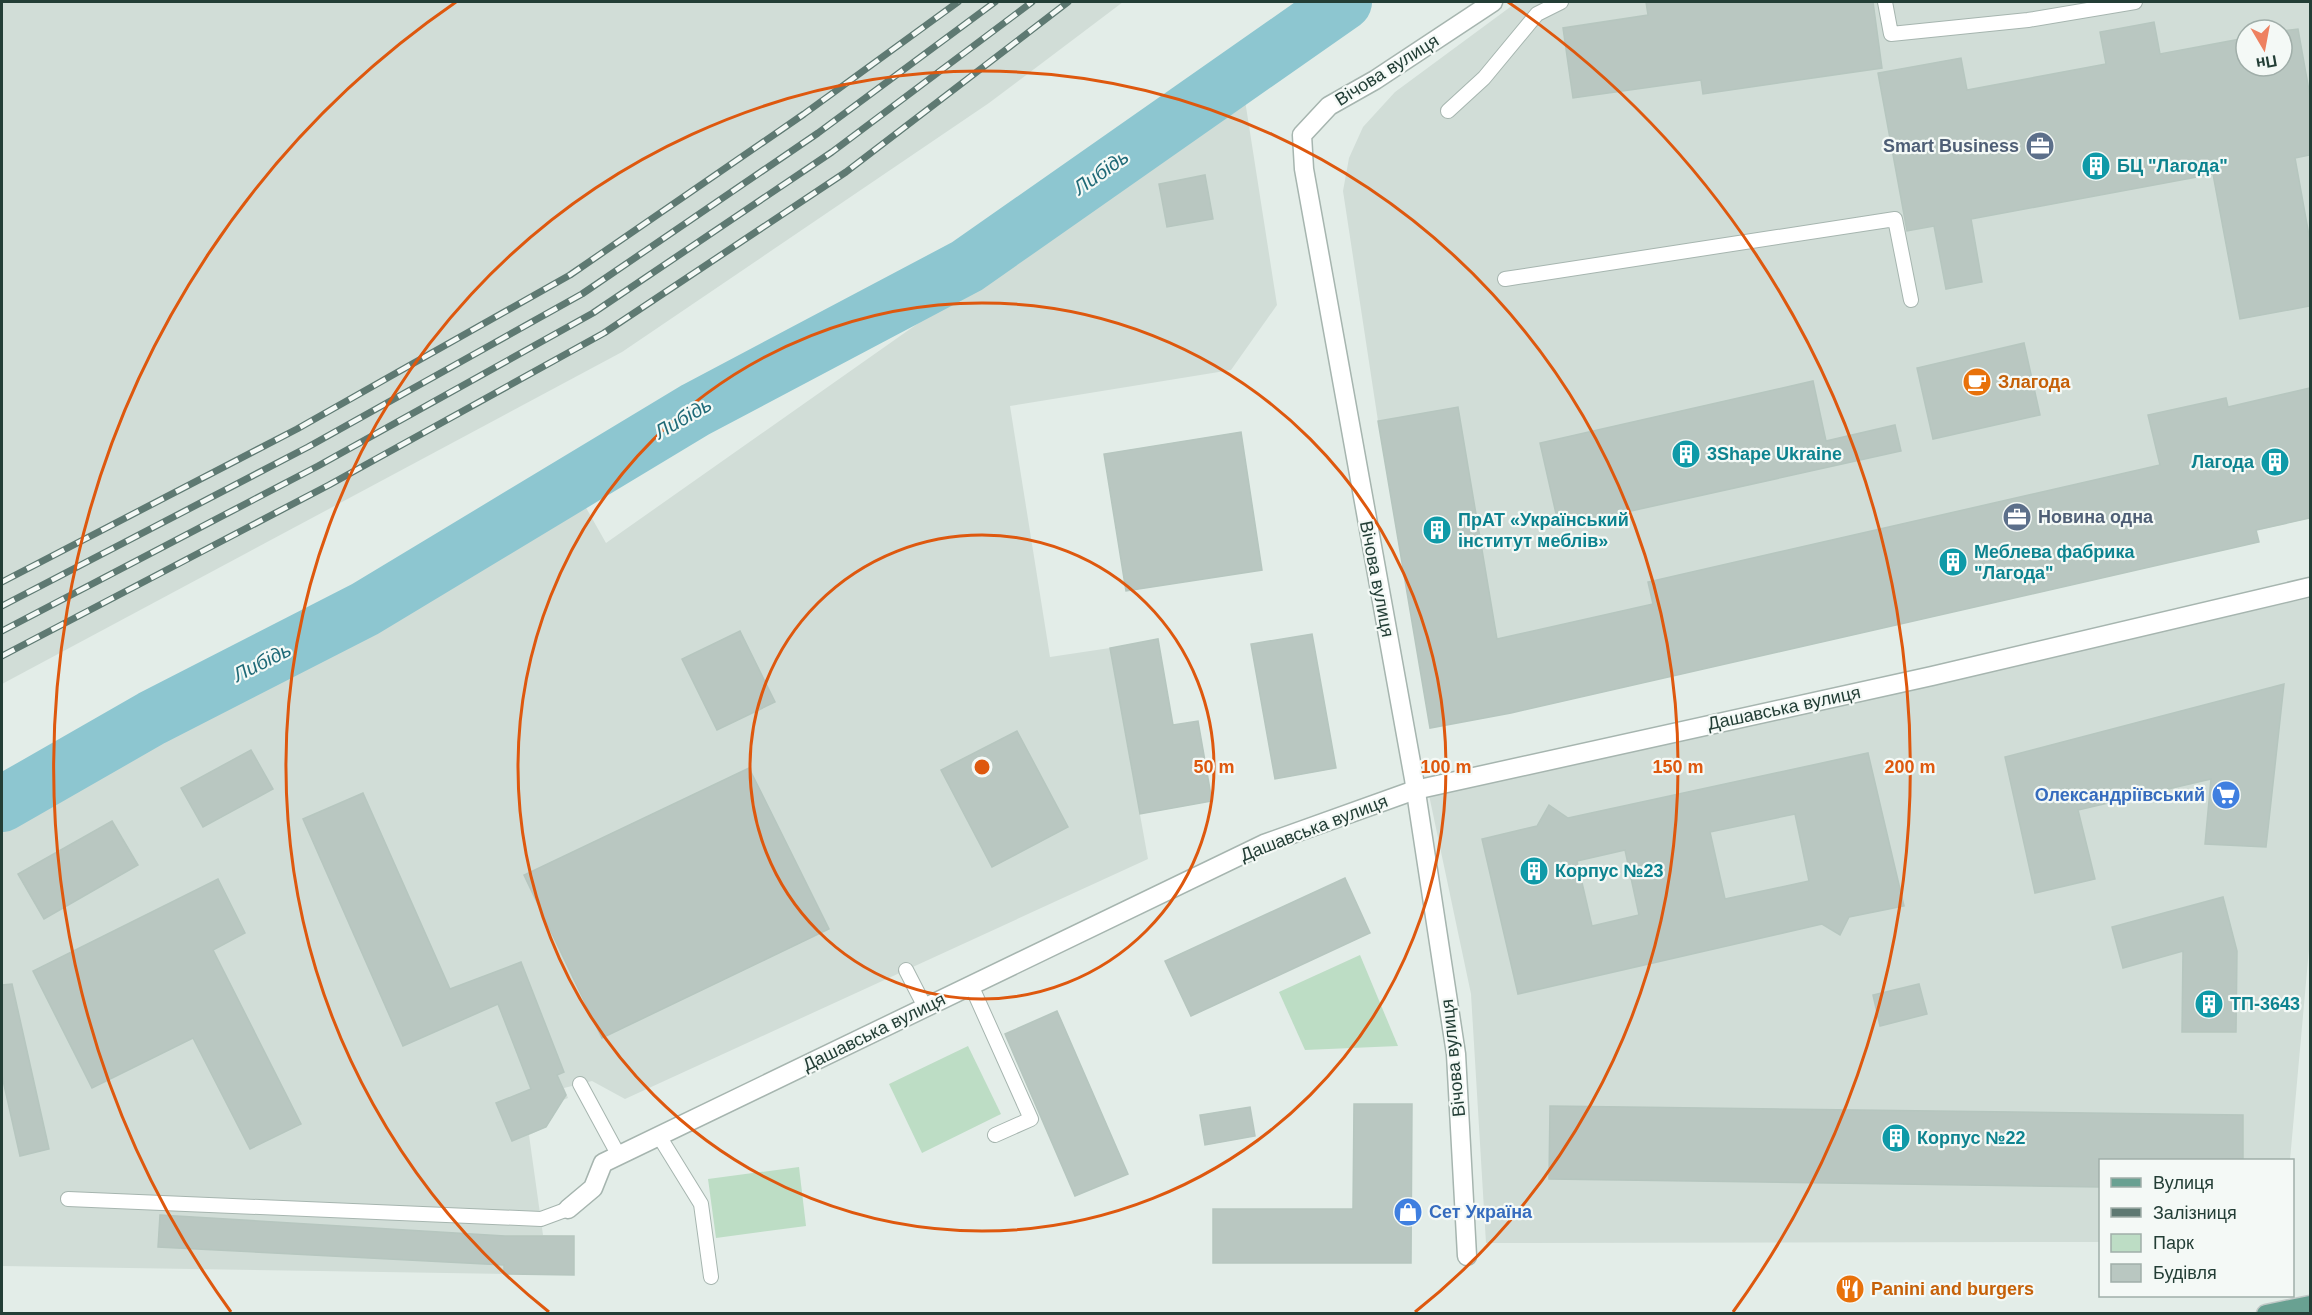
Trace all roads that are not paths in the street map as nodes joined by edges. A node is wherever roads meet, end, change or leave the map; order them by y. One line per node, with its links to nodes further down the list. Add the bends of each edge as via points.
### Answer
1 (1493, 2): 9 (street, Вічова вулиця, via 1329,106 1302,135 1304,169)
2 (1561, 2): 5 (lane, via 1537,14 1484,78)
3 (1885, 2): 4 (lane, via 1891,34 2028,20)
4 (2135, 2)
5 (1448, 111)
6 (1505, 279): 7 (lane, via 1895,219)
7 (1911, 300)
8 (2310, 587): 9 (street, Дашавська вулиця, via 1932,676)
9 (1415, 790): 11 (street, Дашавська вулиця, via 1264,844); 19 (street, Вічова вулиця, via 1456,1054)
10 (906, 970): 12 (lane)
11 (971, 985): 12 (street, Дашавська вулиця); 15 (lane, via 1031,1119)
12 (925, 1007): 14 (street, Дашавська вулиця)
13 (580, 1084): 16 (lane)
14 (659, 1136): 16 (street, Дашавська вулиця); 20 (lane, via 701,1204)
15 (995, 1136)
16 (619, 1156): 18 (street, Дашавська вулиця, via 603,1163 593,1188)
17 (68, 1199): 18 (lane, via 541,1219)
18 (568, 1209)
19 (1467, 1256)
20 (711, 1277)
21 (2310, 1305): 22 (main road)
22 (2266, 1314)

